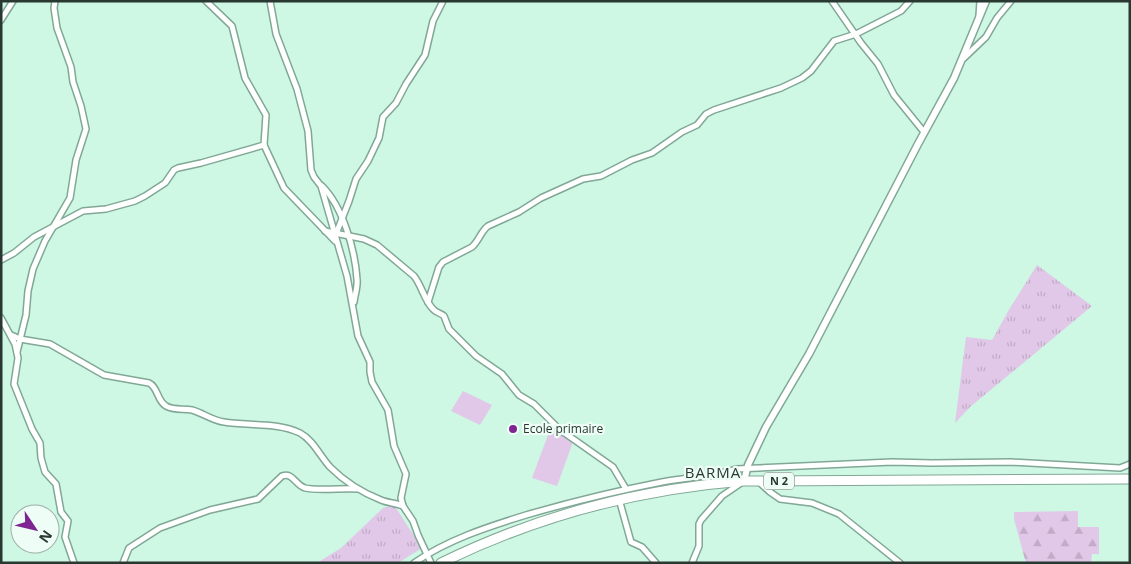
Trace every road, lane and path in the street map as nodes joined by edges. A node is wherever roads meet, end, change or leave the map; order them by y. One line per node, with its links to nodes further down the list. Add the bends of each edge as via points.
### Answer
1 (13, 1): 11 (street)
2 (55, 1): 19 (street, via 57,28 71,66 86,129 76,160 70,198)
3 (206, 1): 16 (street, via 232,26 244,78 266,115)
4 (270, 1): 17 (street, via 276,34 297,88 308,131 310,170)
5 (443, 1): 18 (street, via 433,21 425,55 384,117 379,138 356,179)
6 (832, 1): 13 (street)
7 (910, 1): 13 (street, via 901,10)
8 (980, 1): 12 (street)
9 (986, 1): 12 (street)
10 (1011, 1): 14 (street, via 986,37)
11 (1, 20)
12 (978, 20): 14 (street)
13 (856, 34): 15 (street, via 878,64 894,95); 25 (street, via 834,41 802,78 714,110 697,125 652,153 601,176 583,179 558,190 488,226 476,244 439,267)
14 (963, 58): 15 (street)
15 (924, 132): 32 (street, via 809,354 766,427)
16 (264, 145): 19 (street, via 178,168 164,183 134,201 83,212); 20 (street, via 284,188)
17 (321, 186): 18 (street); 21 (street)
18 (342, 219): 21 (street); 22 (street)
19 (54, 226): 24 (street); 29 (street, via 33,269)
20 (325, 231): 21 (street); 23 (street)
21 (335, 234): 22 (street); 23 (street)
22 (348, 235): 25 (street, via 377,245 414,276); 26 (street, via 358,280)
23 (337, 243): 26 (street)
24 (1, 260)
25 (428, 302): 37 (street, via 444,316 449,329 476,356 502,374 519,395 534,404 559,429 613,467)
26 (353, 306): 39 (street, via 358,336 370,362 372,382 388,410 394,446 406,474 401,498)
27 (1, 318): 28 (street)
28 (11, 335): 29 (street); 30 (street)
29 (20, 339): 30 (street); 36 (street, via 50,344 104,375 149,382 162,403 170,408 194,410 223,422 300,433 330,467)
30 (17, 352): 41 (street, via 14,384 40,443 46,472 57,487 61,512 68,521 65,537)
31 (1130, 464): 32 (street, via 1120,468 1011,462 892,462)
32 (748, 468): 34 (street); 37 (street)
33 (1130, 479): 35 (main road, N 2)
34 (744, 481): 35 (main road, N 2); 38 (main road, N 2, via 699,484); 47 (street, via 722,496 701,520 698,549)
35 (759, 481): 48 (street, via 780,499 812,503 839,514)
36 (359, 489): 39 (street, via 382,501); 42 (street, via 309,488 299,485 286,474 258,499 210,510 160,528 129,548)
37 (626, 489): 40 (street, via 504,522)
38 (619, 499): 45 (main road, N 2, via 542,520); 46 (street, via 631,542 642,547)
39 (403, 506): 40 (street)
40 (428, 554): 43 (street); 44 (street)
41 (74, 563)
42 (123, 563)
43 (414, 563)
44 (431, 563)
45 (442, 563)
46 (656, 563)
47 (692, 563)
48 (900, 563)

